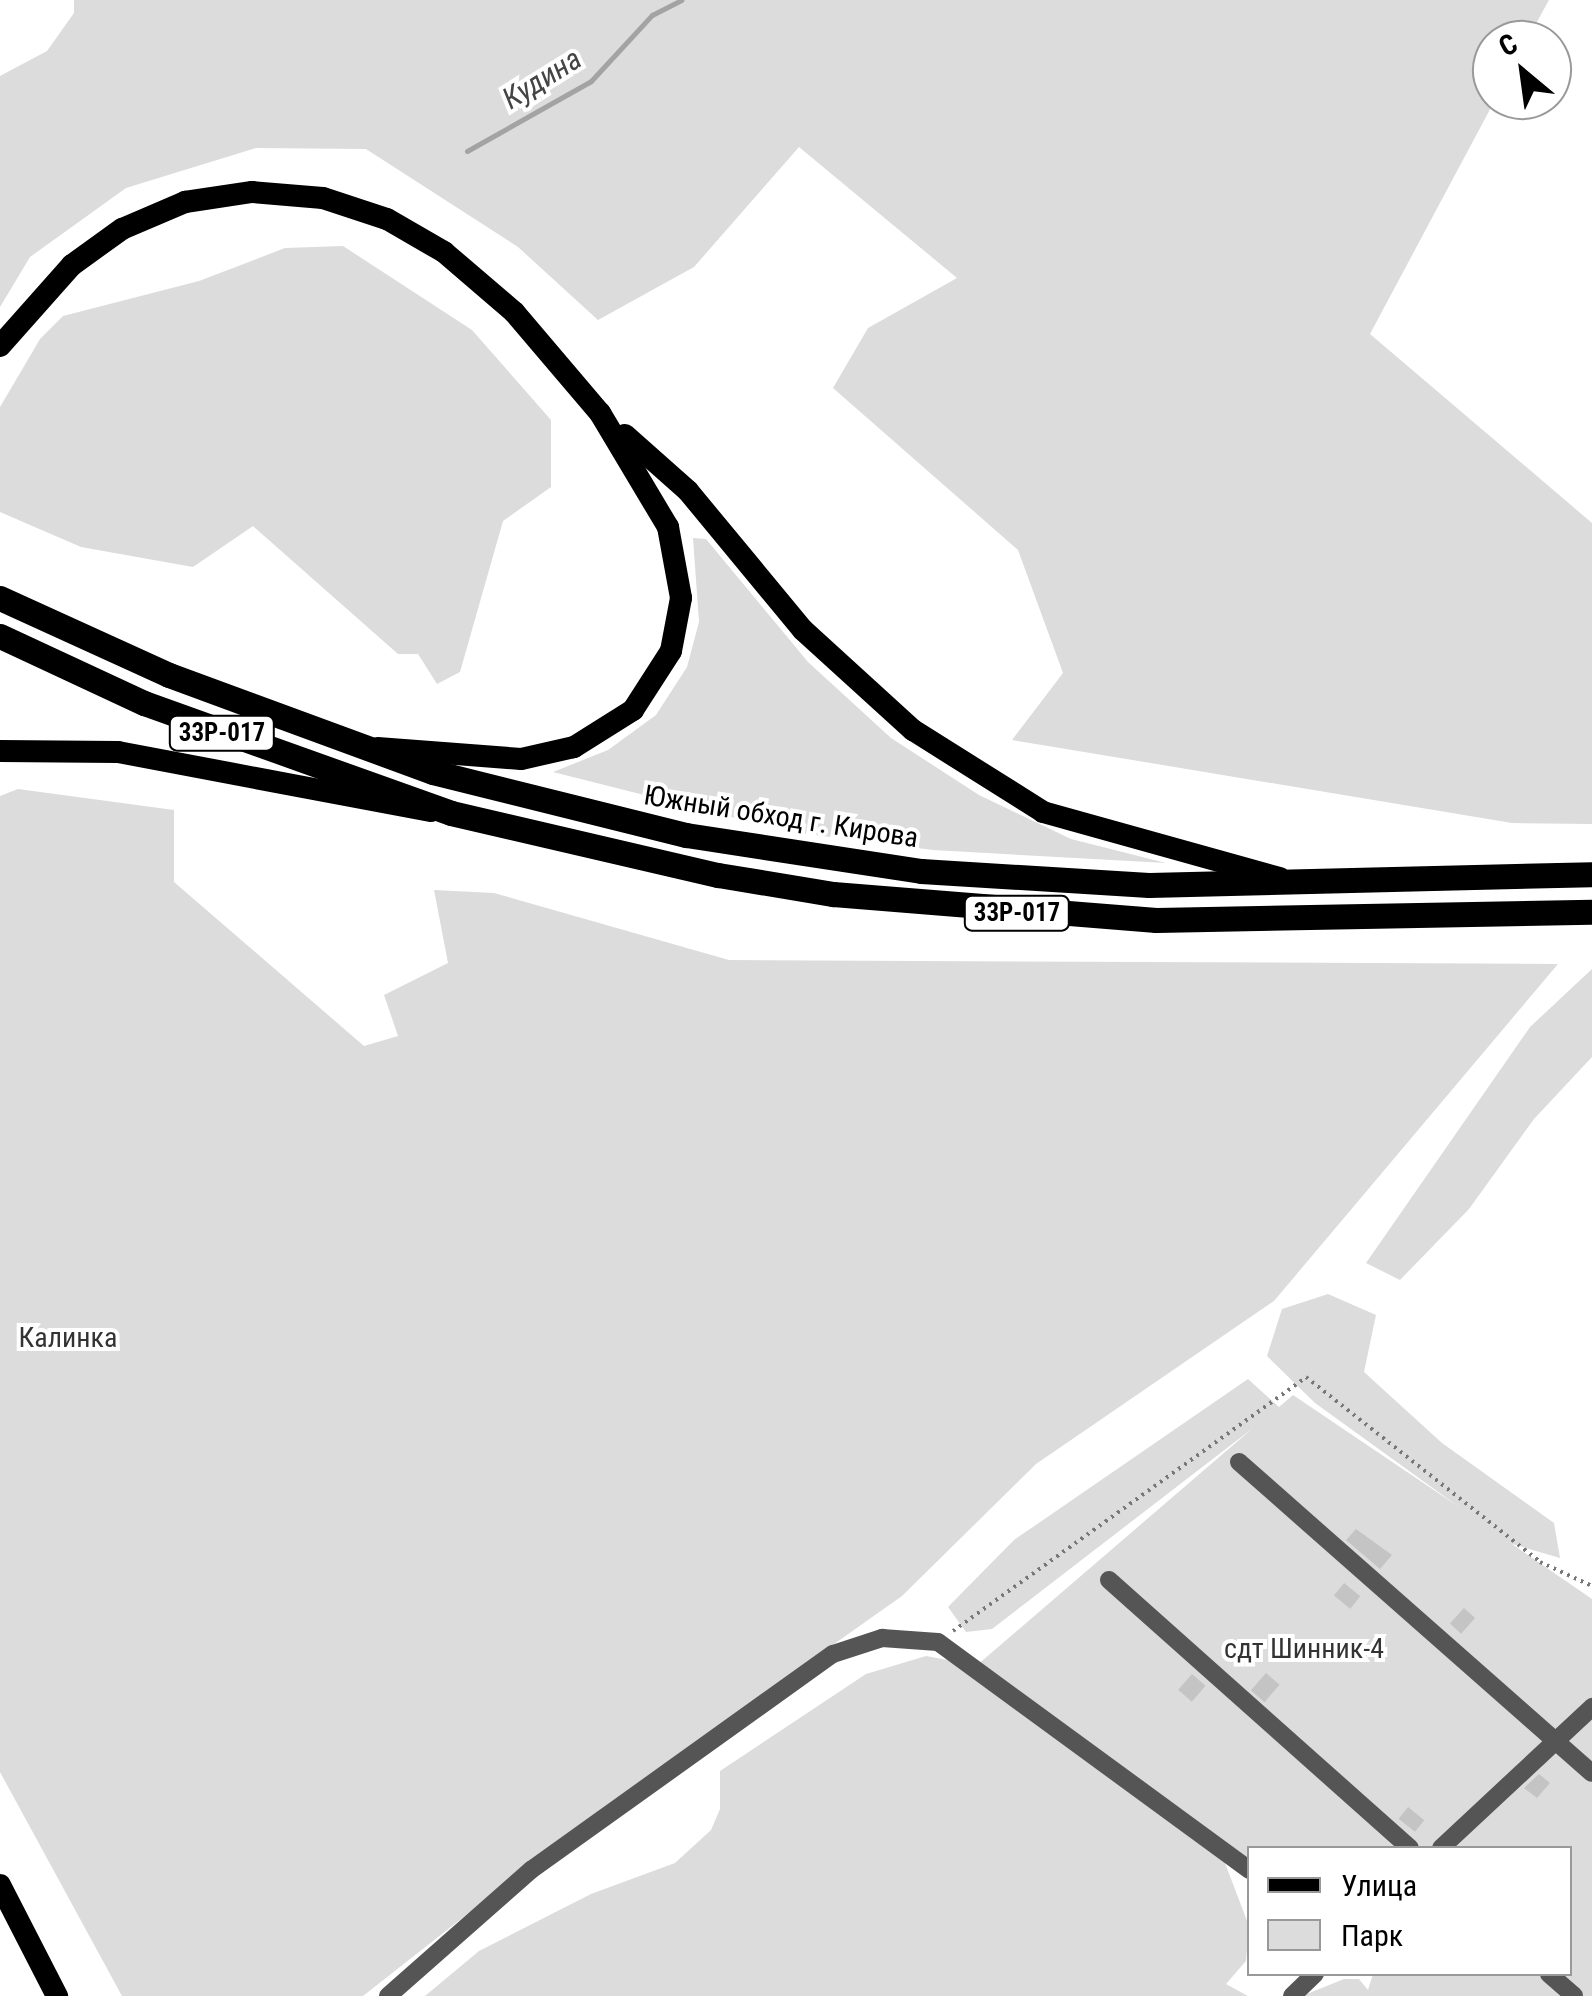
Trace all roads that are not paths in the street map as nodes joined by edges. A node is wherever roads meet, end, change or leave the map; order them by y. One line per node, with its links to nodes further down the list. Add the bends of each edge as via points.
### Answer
1 (0, 346): 2 (main road, via 72,265 122,229 201,199 284,193 354,206 444,252 514,312)
2 (600, 412): 5 (main road, via 652,494 680,571 678,626 648,693 615,725 546,756 483,758); 9 (main road, via 688,491 803,630 913,730 1043,812)
3 (0, 598): 5 (highway, Южный обход г. Кирова / 33Р-017, via 169,675)
4 (0, 636): 7 (highway, 33Р-017, via 144,703)
5 (368, 747): 9 (highway, Южный обход г. Кирова / 33Р-017, via 546,806 808,856 1044,880)
6 (0, 751): 7 (main road, via 118,752 381,807)
7 (451, 813): 10 (highway, 33Р-017, via 718,875 1033,915 1312,920)
8 (1592, 874): 9 (highway, Южный обход г. Кирова / 33Р-017)
9 (1295, 882)
10 (1592, 912)
11 (1239, 1462): 14 (street)
12 (1109, 1580): 16 (street)
13 (1592, 1707): 14 (street)
14 (1557, 1741): 15 (street); 17 (street)
15 (1592, 1773)
16 (1408, 1846)
17 (1443, 1846)
18 (1247, 1868): 23 (street, via 938,1642 882,1638 833,1654 531,1870)
19 (0, 1885): 22 (main road)
20 (1312, 1976): 24 (street)
21 (1551, 1976): 25 (street)
22 (57, 1996)
23 (388, 1996)
24 (1292, 1996)
25 (1574, 1996)

